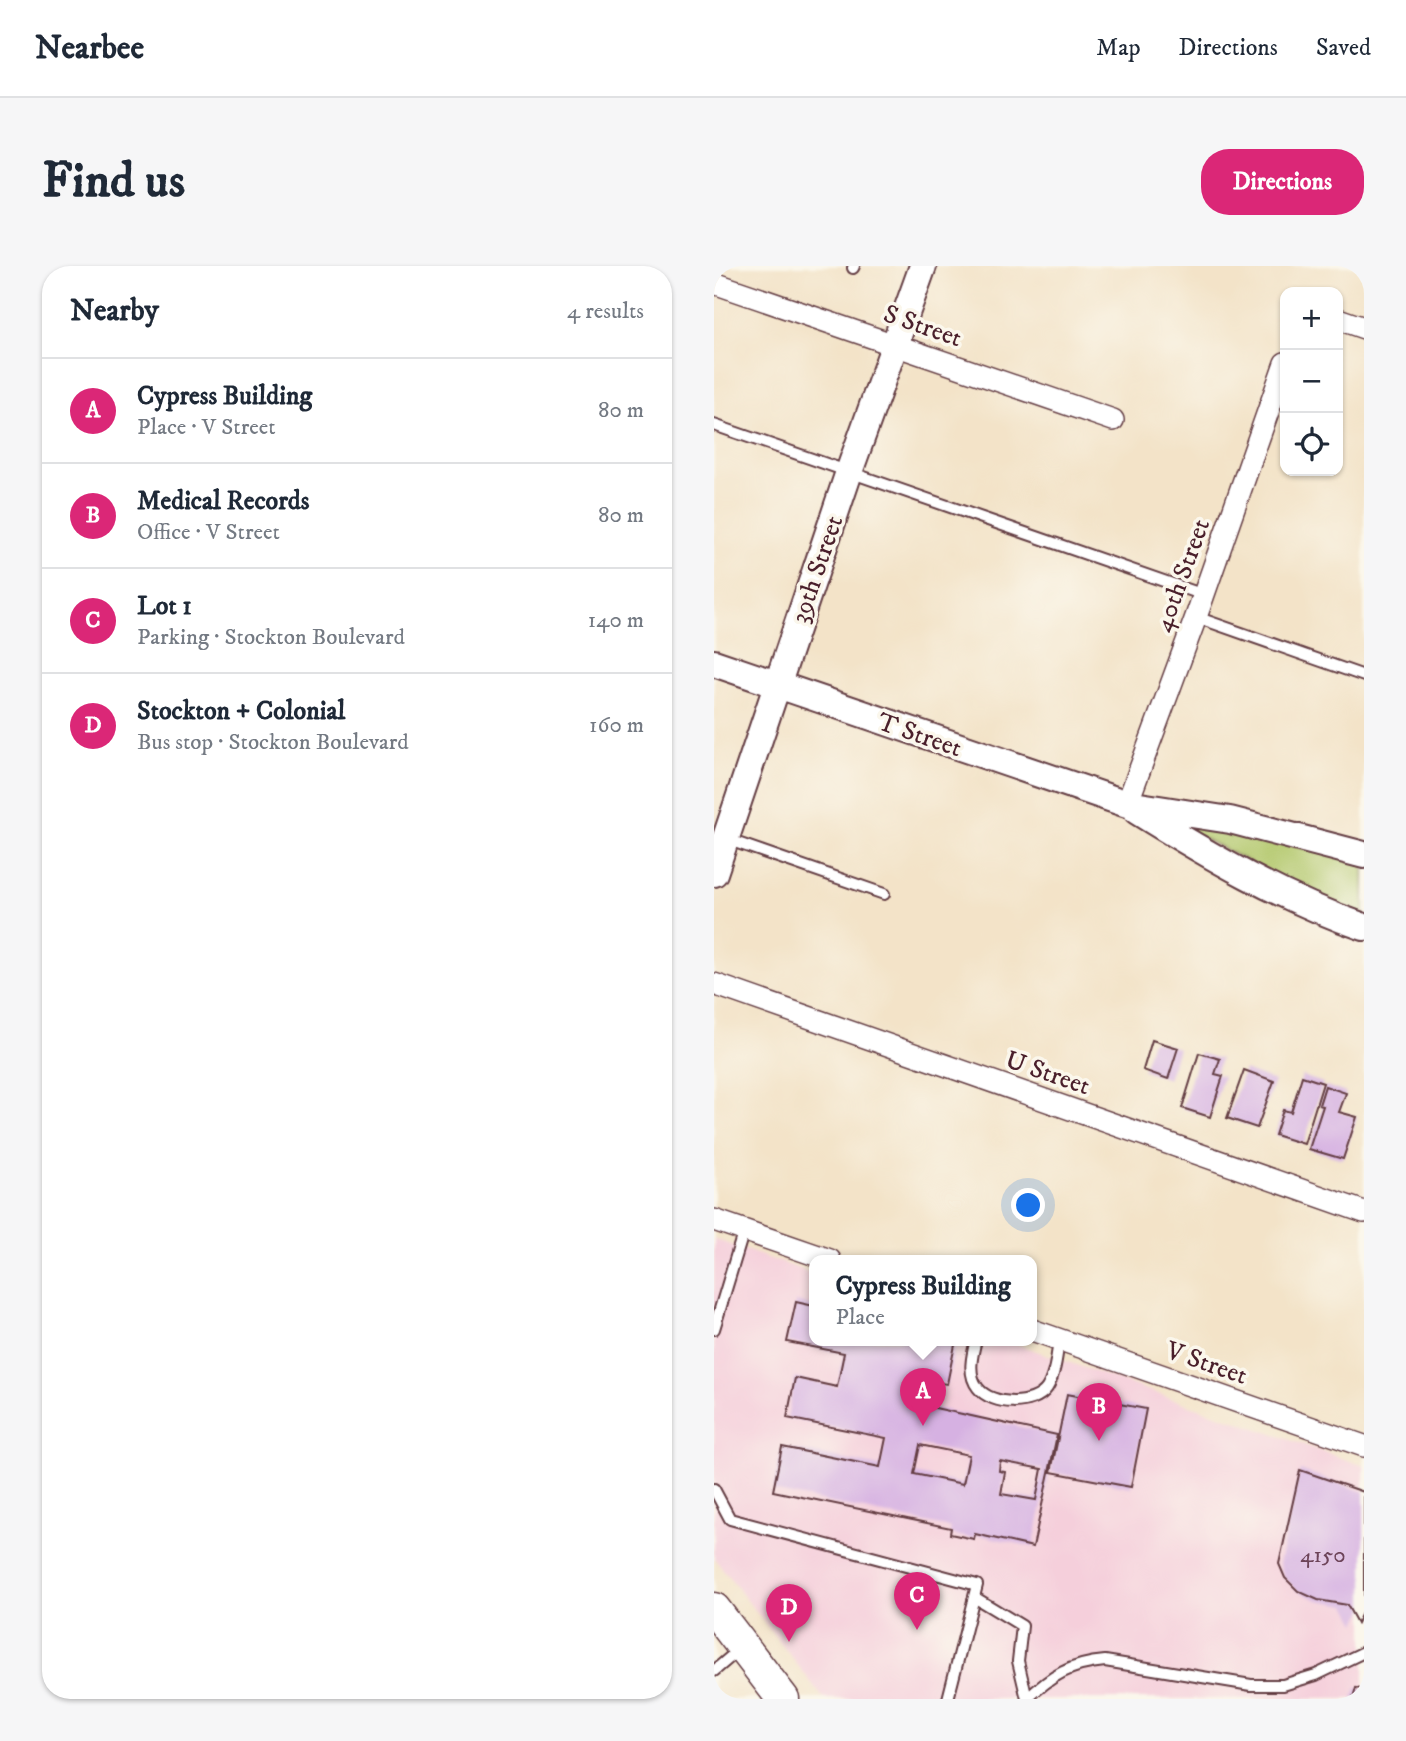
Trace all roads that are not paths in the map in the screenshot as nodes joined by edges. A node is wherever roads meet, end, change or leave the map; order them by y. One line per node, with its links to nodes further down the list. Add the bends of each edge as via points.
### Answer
1 (923, 266): 5 (street, 39th Street)
2 (714, 282): 5 (street, S Street)
3 (1343, 321): 4 (street)
4 (1364, 328)
5 (895, 346): 7 (street, S Street); 9 (street, 39th Street)
6 (1280, 377): 10 (street, 40th Street)
7 (1113, 421)
8 (714, 425): 9 (lane)
9 (849, 472): 10 (lane); 14 (street, 39th Street)
10 (1204, 595): 11 (street, 40th Street)
11 (1196, 617): 13 (lane); 15 (street, 40th Street)
12 (714, 663): 14 (street, T Street)
13 (1364, 676)
14 (777, 685): 15 (street, T Street); 16 (street, 39th Street)
15 (1127, 804): 17 (street, T Street, via 1230,820); 20 (street, T Street, via 1243,873)
16 (726, 839): 18 (street, 39th Street); 19 (lane)
17 (1364, 855)
18 (714, 873)
19 (884, 894)
20 (1364, 927)
21 (714, 984): 22 (street, U Street)
22 (1364, 1212)
23 (714, 1220): 24 (street)
24 (744, 1230): 25 (street); 26 (lane)
25 (816, 1255)
26 (719, 1298): 27 (lane)
27 (714, 1329)
28 (1037, 1332): 29 (street, V Street)
29 (1059, 1340): 30 (lane, via 1048,1386 1040,1395 1018,1401 996,1399 978,1389 973,1378); 31 (street, V Street)
30 (975, 1346)
31 (1364, 1446)
32 (714, 1489): 33 (lane, via 730,1519 978,1585)
33 (974, 1597): 39 (lane); 40 (lane, via 1022,1626 1018,1661)
34 (714, 1609): 35 (main road)
35 (743, 1646): 37 (lane); 38 (main road)
36 (1364, 1652): 40 (lane, via 1283,1685 1251,1685 1105,1661 1082,1663 1048,1679)
37 (714, 1671)
38 (783, 1699)
39 (948, 1699)
40 (1027, 1699)

